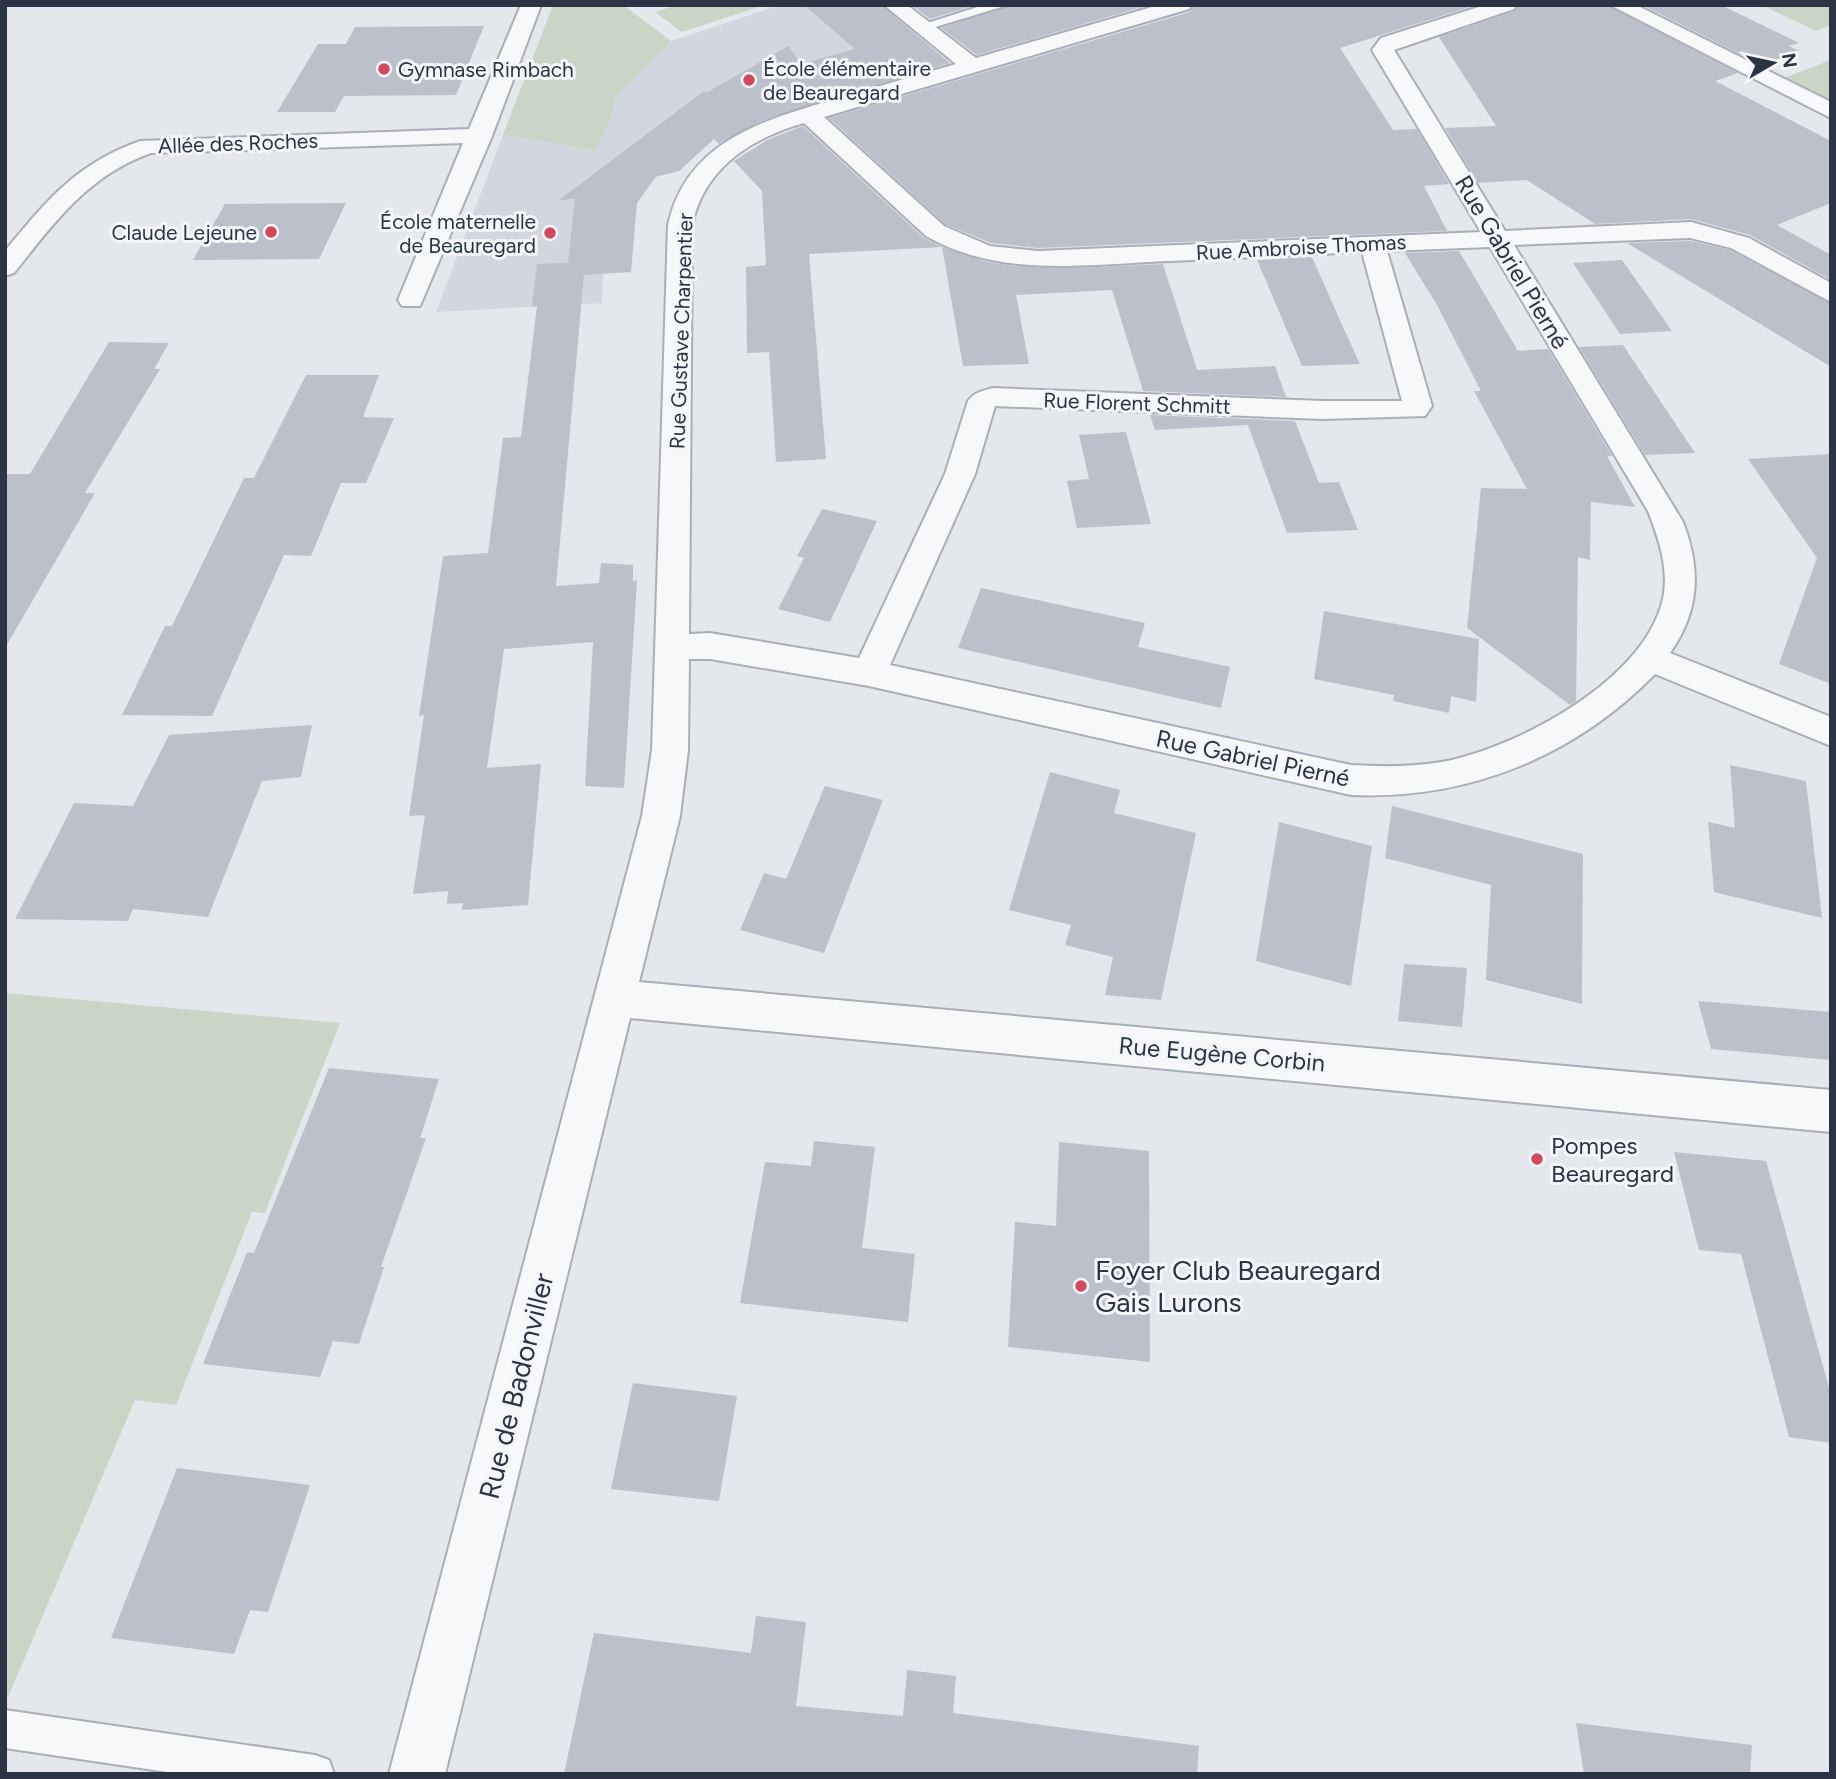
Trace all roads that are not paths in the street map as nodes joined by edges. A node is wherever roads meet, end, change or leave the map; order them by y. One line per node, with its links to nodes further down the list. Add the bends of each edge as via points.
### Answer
1 (531, 5): 11 (street)
2 (894, 5): 7 (street)
3 (1001, 5): 7 (lane)
4 (1181, 5): 8 (street, Rue Gustave Charpentier)
5 (1507, 5): 12 (street, Rue Gabriel Pierné, via 1389,43 1383,50)
6 (1620, 5): 9 (street)
7 (922, 27): 8 (street)
8 (972, 66): 10 (street, Rue Gustave Charpentier)
9 (1831, 111)
10 (807, 113): 13 (street, Rue Ambroise Thomas, via 934,231 997,256 1038,259); 17 (street, Rue Gustave Charpentier, via 760,131 727,151 699,179 681,215)
11 (480, 136): 14 (street, Allée des Roches, via 148,146 118,155 73,185); 16 (street)
12 (1498, 238): 13 (street, Rue Ambroise Thomas); 15 (street, Rue Ambroise Thomas, via 1676,230 1709,233 1749,247); 18 (street, Rue Gabriel Pierné, via 1671,530 1681,578 1679,603)
13 (1372, 244): 19 (street, Rue Florent Schmitt, via 1418,406 1415,410 993,397 982,401 960,474)
14 (5, 268)
15 (1831, 294)
16 (411, 300)
17 (673, 647): 19 (street, Rue Gabriel Pierné, via 710,646); 21 (street, Rue Gustave Charpentier, via 670,750 663,803)
18 (1649, 658): 19 (street, Rue Gabriel Pierné, via 1591,711 1513,755 1452,774 1385,782 1321,776); 20 (street)
19 (869, 673)
20 (1831, 732)
21 (614, 998): 22 (street, Rue Eugène Corbin); 25 (street, Rue de Badonviller)
22 (1831, 1111)
23 (5, 1729): 24 (lane)
24 (315, 1774)
25 (417, 1774)

